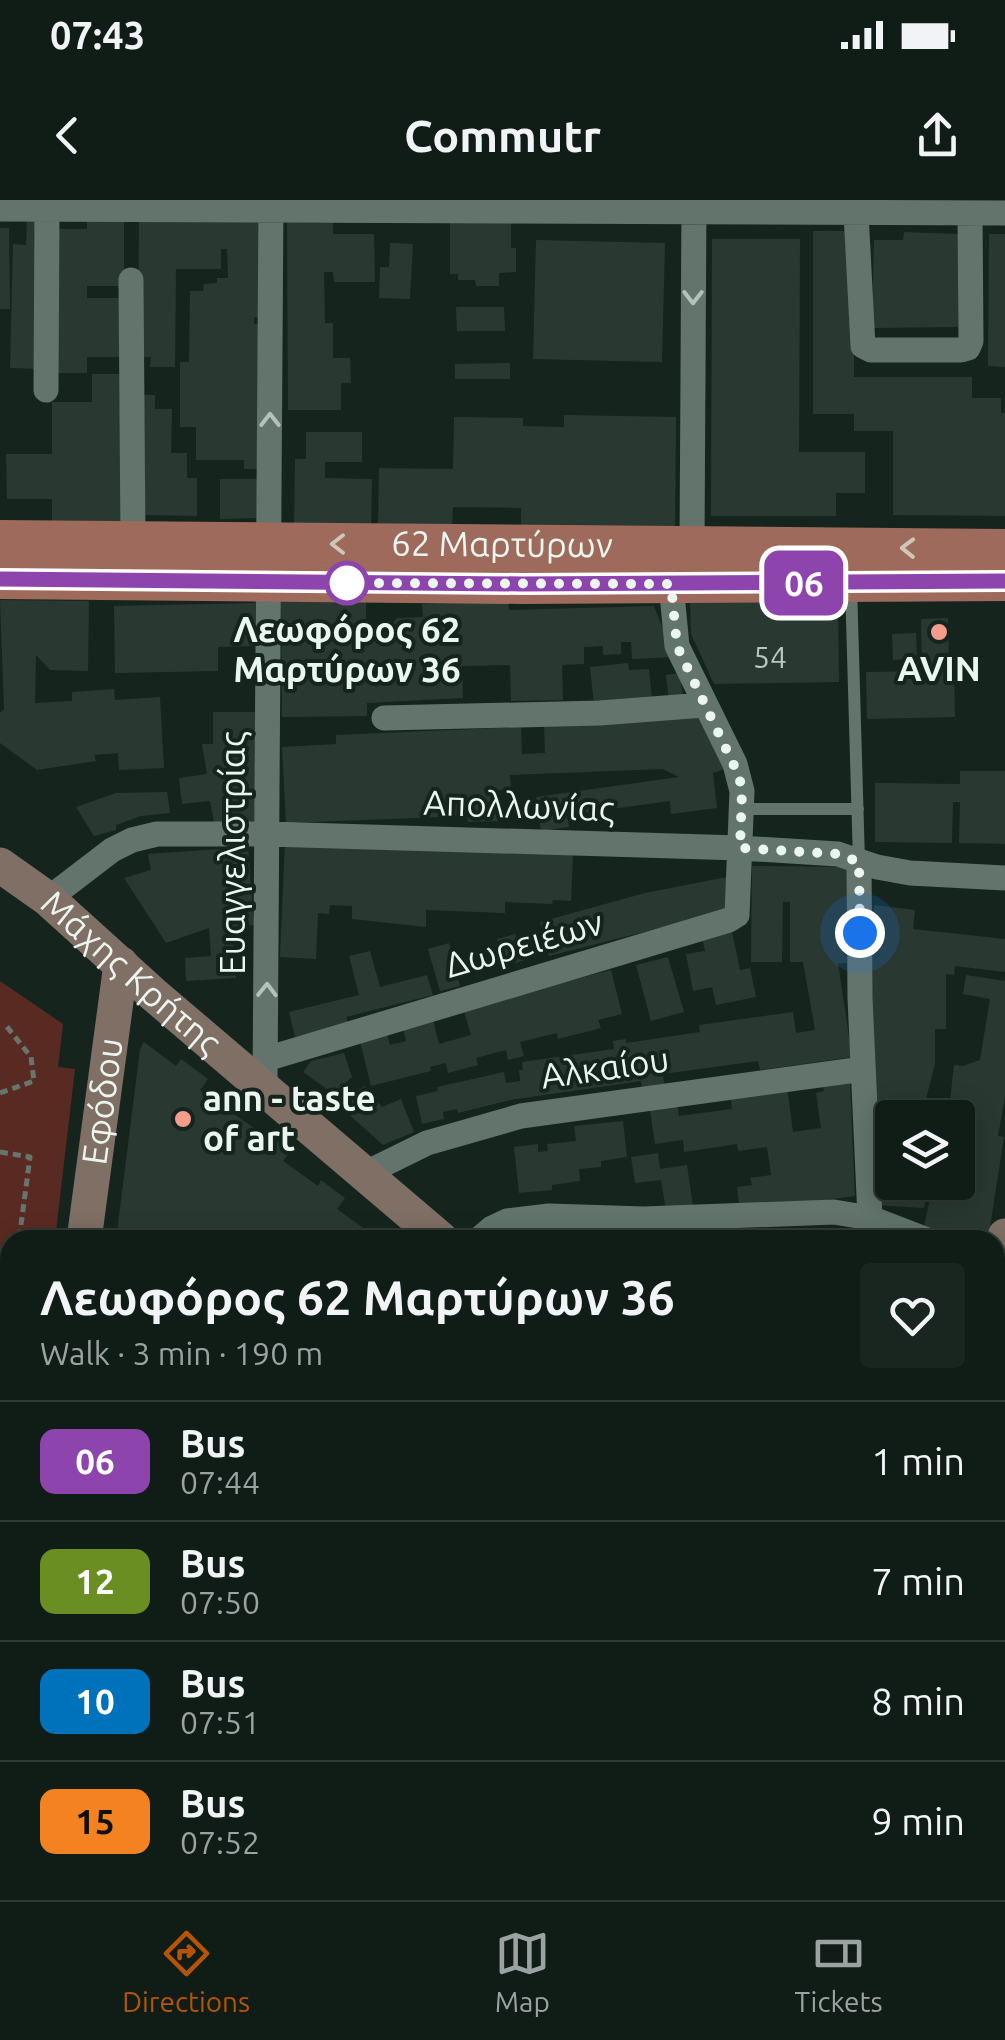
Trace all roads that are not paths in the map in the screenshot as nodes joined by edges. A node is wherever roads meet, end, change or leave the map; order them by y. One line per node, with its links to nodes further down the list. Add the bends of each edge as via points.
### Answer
1 (271, 204): 2 (street); 3 (street); 14 (street, Ευαγγελιστρίας, one-way to 1)
2 (694, 207): 5 (street); 12 (street, one-way to 12)
3 (47, 209): 4 (street); 9 (street)
4 (0, 210)
5 (856, 213): 6 (street); 6 (street, via 863,346 961,350 971,341)
6 (970, 213): 7 (street)
7 (1005, 213)
8 (132, 280): 11 (street)
9 (46, 390)
10 (0, 540): 11 (main road, 62 Μαρτύρων)
11 (133, 542): 14 (main road, 62 Μαρτύρων)
12 (692, 546): 13 (main road, 62 Μαρτύρων, one-way to 12); 14 (main road, 62 Μαρτύρων, one-way to 14)
13 (1005, 549)
14 (269, 563): 15 (main road, 62 Μαρτύρων); 18 (main road, 62 Μαρτύρων); 23 (street, Ευαγγελιστρίας)
15 (0, 579)
16 (1005, 581): 17 (main road, 62 Μαρτύρων)
17 (850, 583): 18 (main road, 62 Μαρτύρων); 21 (lane)
18 (671, 584): 19 (street, via 677,646)
19 (704, 704): 20 (street); 22 (street, via 735,764)
20 (384, 718)
21 (858, 808): 22 (lane); 25 (lane)
22 (742, 809): 24 (street)
23 (269, 834): 24 (street, Απολλωνίας); 28 (street, Απολλωνίας, via 140,837 103,855); 31 (street, Ευαγγελιστρίας, one-way to 23)
24 (740, 848): 25 (street, Απολλωνίας, via 838,854); 31 (street, Δωρειέων, via 739,910 733,918)
25 (859, 862): 27 (street, Απολλωνίας, via 910,873); 30 (street)
26 (0, 865): 28 (street, Μάχης Κρήτης)
27 (1005, 878)
28 (48, 900): 29 (street, Μάχης Κρήτης)
29 (121, 964): 31 (street, Μάχης Κρήτης); 34 (street, Εφόδου)
30 (863, 1068): 32 (street, Αλκαίου, via 521,1116 426,1143); 33 (street)
31 (265, 1073): 32 (street, Μάχης Κρήτης)
32 (366, 1173): 35 (street, Μάχης Κρήτης)
33 (870, 1218): 36 (street, via 834,1212 549,1216 507,1221); 37 (street)
34 (85, 1230)
35 (431, 1230)
36 (493, 1230)
37 (901, 1230)

